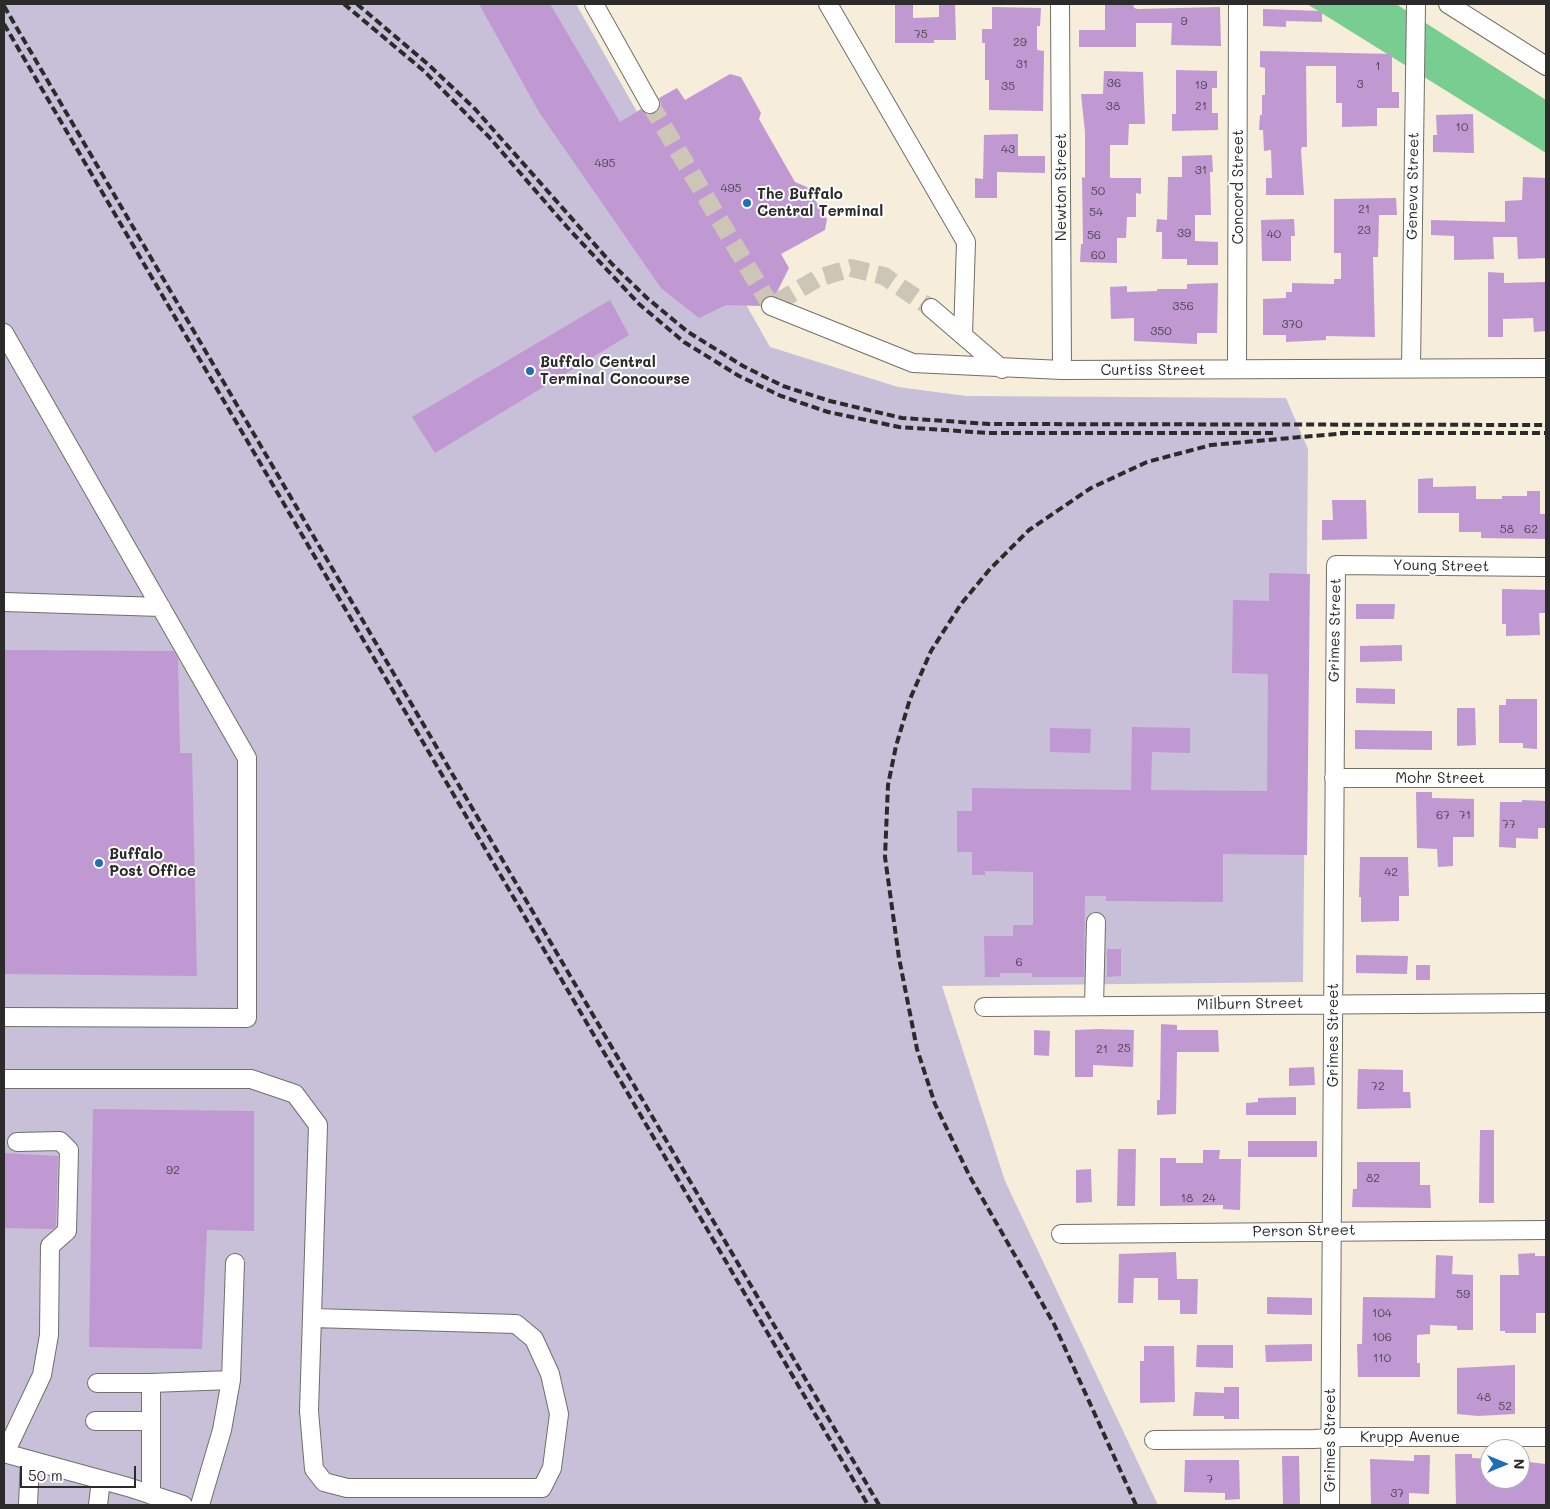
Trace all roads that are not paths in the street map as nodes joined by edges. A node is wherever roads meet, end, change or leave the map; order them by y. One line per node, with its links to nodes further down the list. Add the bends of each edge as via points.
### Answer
1 (594, 4): 8 (street)
2 (828, 4): 12 (street, via 966,242)
3 (1060, 4): 16 (street, Newton Street)
4 (1238, 4): 17 (street, Concord Street)
5 (1416, 4): 13 (street, Geneva Street)
6 (1448, 4): 7 (street)
7 (1546, 66)
8 (650, 104)
9 (771, 306): 15 (street, Curtiss Street, via 913,363)
10 (932, 308): 12 (street)
11 (4, 333): 21 (street)
12 (963, 335): 15 (street)
13 (1411, 367): 14 (street, Curtiss Street); 17 (street, Curtiss Street)
14 (1546, 368)
15 (1002, 369): 16 (street, Curtiss Street)
16 (1062, 370): 17 (street, Curtiss Street)
17 (1237, 370)
18 (1336, 565): 19 (street, Young Street); 22 (street, Grimes Street)
19 (1546, 567)
20 (4, 602): 21 (street)
21 (160, 607): 29 (street, via 247,758 247,1018)
22 (1334, 778): 23 (street, Mohr Street); 25 (street, Grimes Street)
23 (1546, 778)
24 (1096, 922): 27 (street)
25 (1334, 1004): 26 (street, Milburn Street); 27 (street, Milburn Street); 32 (street, Grimes Street)
26 (1546, 1004)
27 (1094, 1006): 28 (street, Milburn Street)
28 (984, 1007)
29 (4, 1017)
30 (4, 1079): 36 (street, via 251,1079 295,1094 318,1125)
31 (16, 1142): 45 (street, via 60,1141 69,1150 67,1231 50,1246 49,1335 42,1375)
32 (1332, 1230): 33 (street, Person Street); 34 (street, Person Street); 43 (street, Grimes Street)
33 (1546, 1230)
34 (1061, 1234)
35 (235, 1263): 37 (street)
36 (313, 1318): 36 (street, via 309,1411 314,1469 324,1482 347,1488 542,1488 552,1468 559,1414 550,1374 534,1339 516,1324)
37 (231, 1380): 39 (street); 52 (street, via 222,1430)
38 (96, 1383): 39 (street)
39 (151, 1384): 41 (street)
40 (95, 1422): 41 (street)
41 (151, 1422): 48 (street)
42 (1546, 1437): 43 (street, Krupp Avenue)
43 (1329, 1438): 44 (street, Krupp Avenue); 53 (street, Grimes Street)
44 (1154, 1440)
45 (4, 1453): 46 (street)
46 (30, 1460): 47 (street); 49 (street)
47 (101, 1480): 48 (street); 50 (street)
48 (151, 1495): 51 (street)
49 (28, 1505)
50 (98, 1505)
51 (183, 1505)
52 (200, 1505)
53 (1330, 1505)

